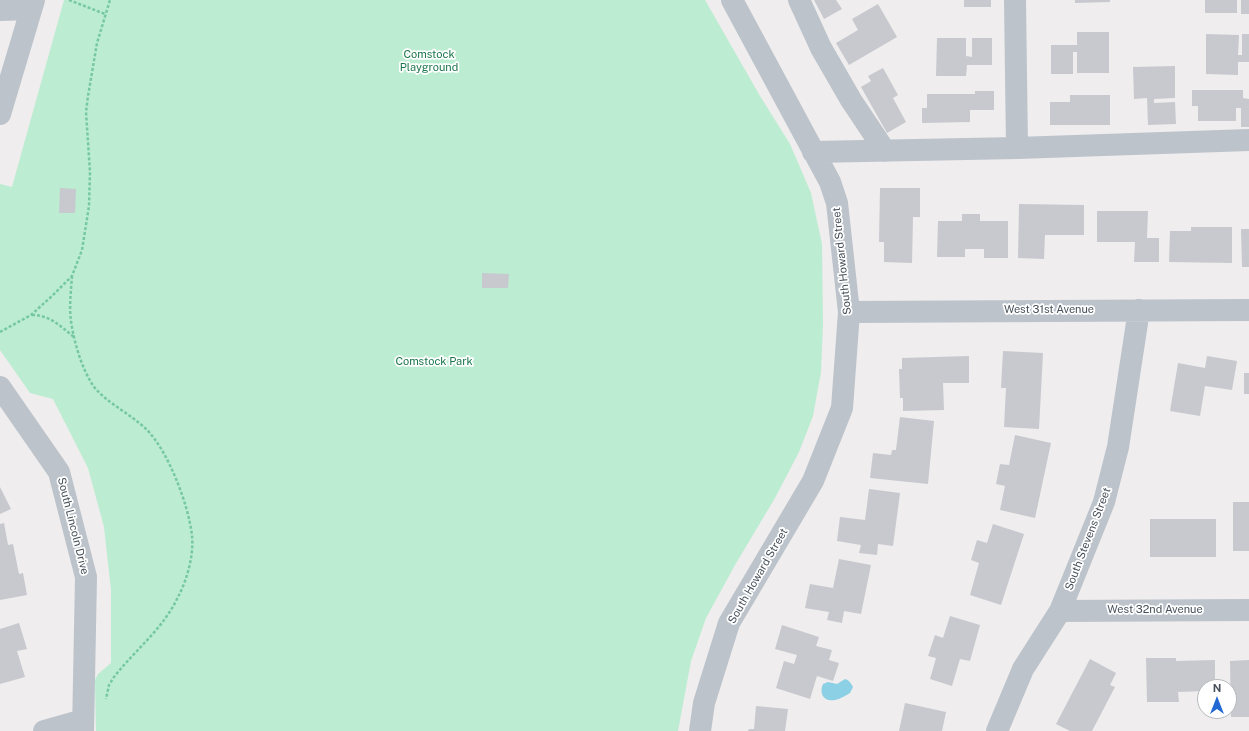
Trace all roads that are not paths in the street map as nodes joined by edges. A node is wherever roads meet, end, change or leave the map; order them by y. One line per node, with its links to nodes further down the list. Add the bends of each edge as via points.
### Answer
1 (732, 0): 10 (street, South Howard Street)
2 (799, 0): 9 (street, via 821,48)
3 (1015, 0): 8 (street)
4 (33, 5): 5 (street); 6 (street)
5 (0, 10)
6 (0, 114)
7 (1249, 140): 8 (street)
8 (1017, 148): 9 (street)
9 (885, 151): 10 (street)
10 (813, 152): 13 (street, South Howard Street, via 830,182 836,203)
11 (1139, 310): 12 (street, West 31st Avenue); 13 (street, West 31st Avenue); 16 (street, South Stevens Street, via 1118,446 1104,502)
12 (1249, 310)
13 (849, 312): 19 (street, South Howard Street, via 842,408 813,481 729,623 704,703)
14 (0, 387): 17 (street, South Lincoln Drive, via 59,472 86,577)
15 (1249, 610): 16 (street, West 32nd Avenue)
16 (1060, 611): 20 (street, South Stevens Street, via 1023,669)
17 (83, 726): 18 (street)
18 (44, 731)
19 (700, 731)
20 (997, 731)

